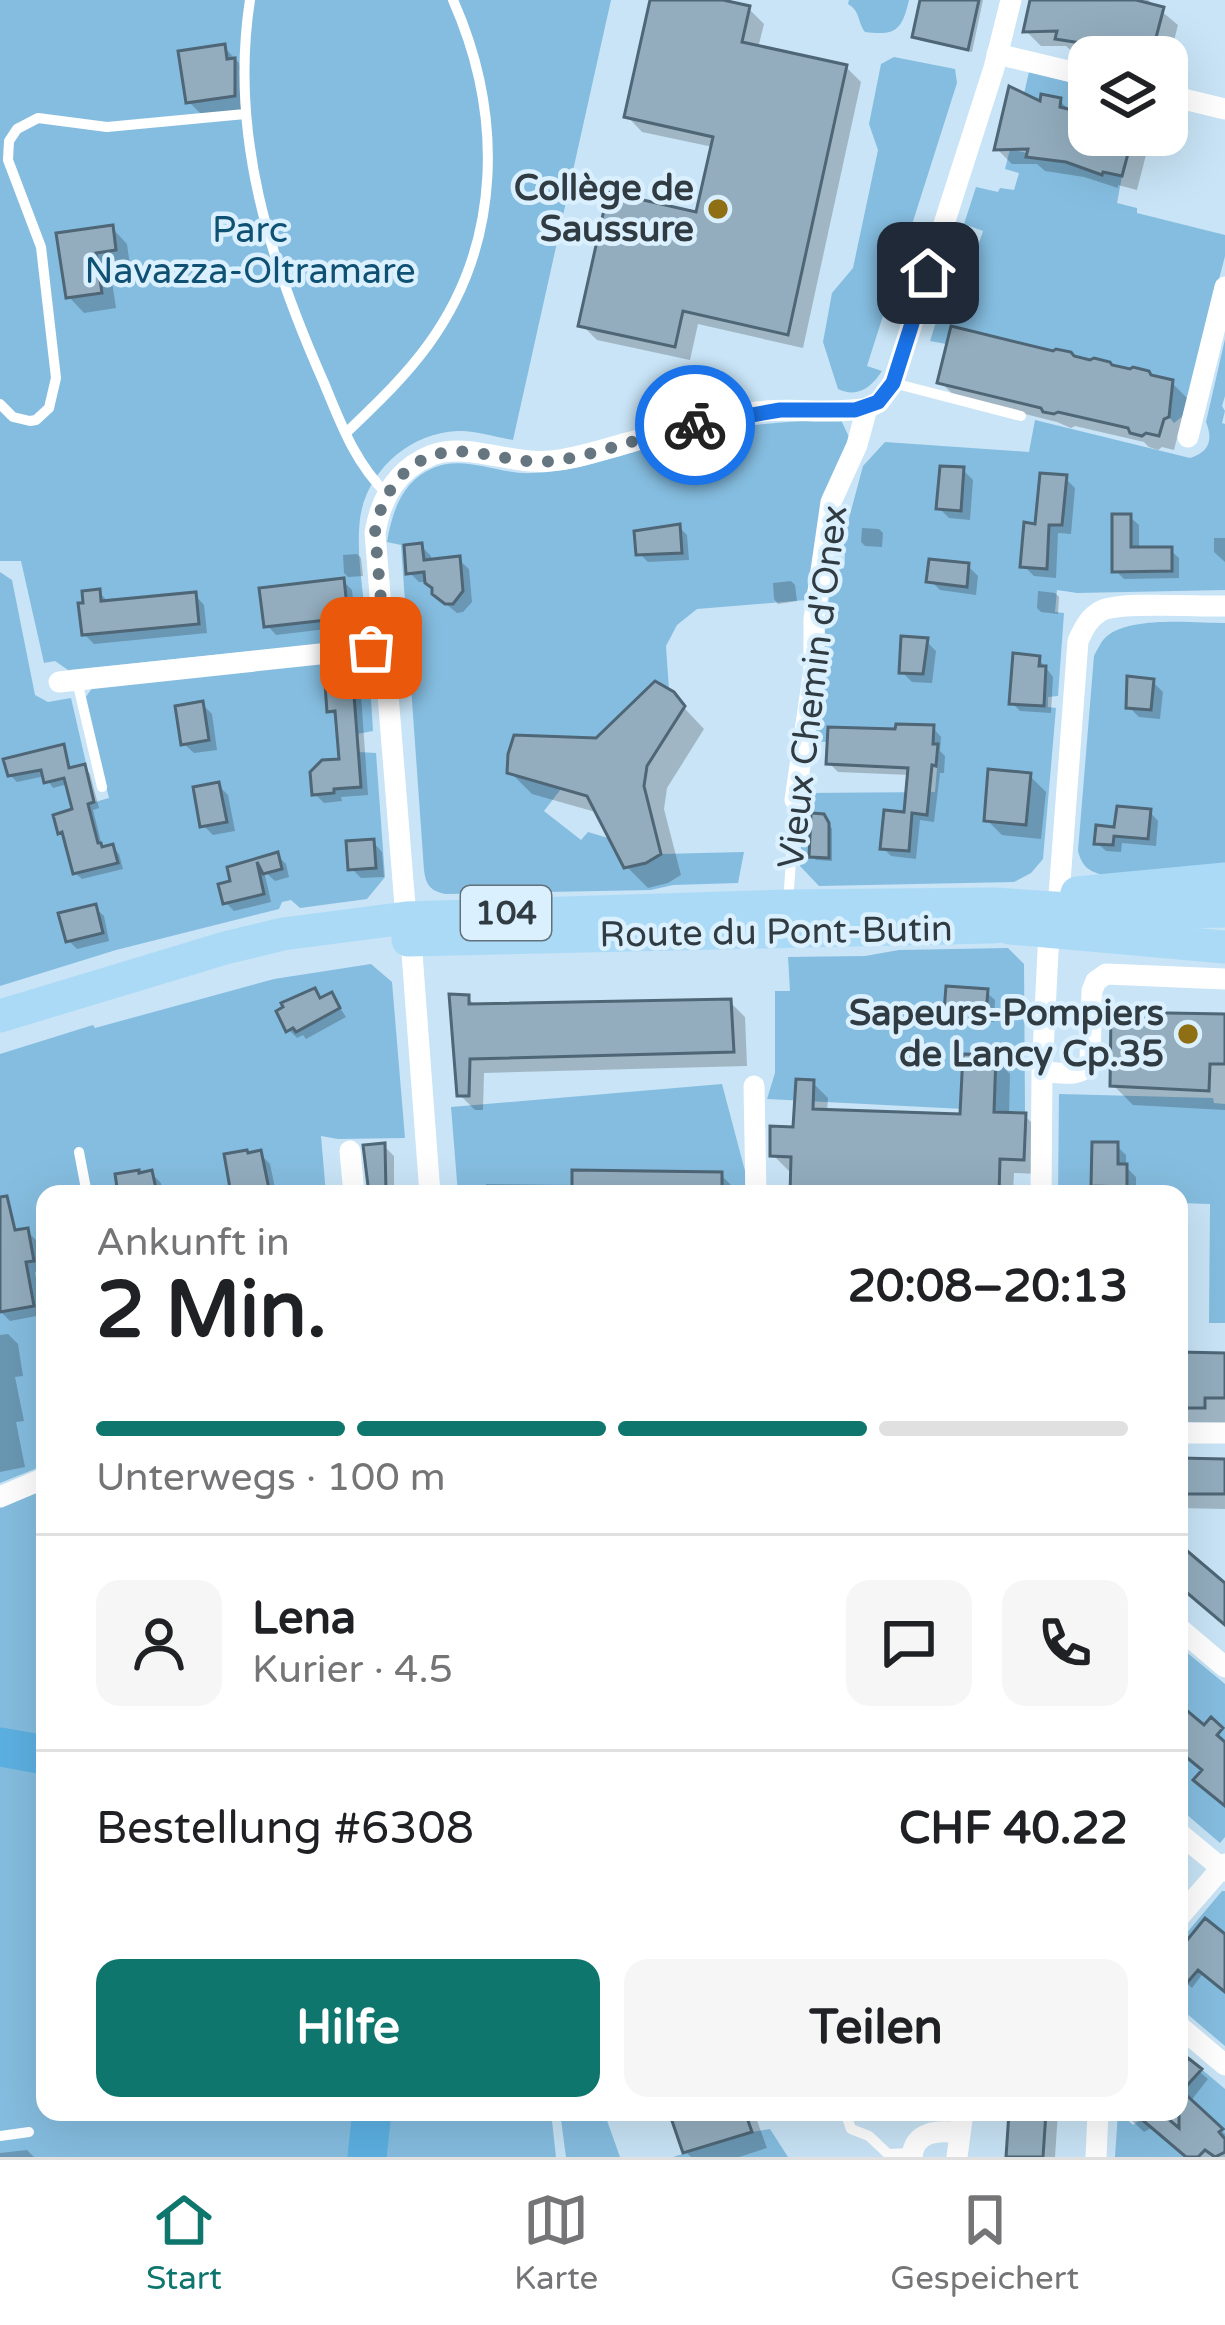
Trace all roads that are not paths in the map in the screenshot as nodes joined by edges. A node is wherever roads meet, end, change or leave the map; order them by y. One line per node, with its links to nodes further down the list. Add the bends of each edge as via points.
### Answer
1 (250, 0): 8 (lane)
2 (453, 0): 14 (lane, via 486,104 488,176 478,235 430,343)
3 (1011, 0): 4 (street, Vieux Chemin d'Onex)
4 (998, 54): 5 (street); 10 (street, Vieux Chemin d'Onex)
5 (1068, 71)
6 (1188, 100): 7 (street)
7 (1225, 109)
8 (245, 114): 11 (lane, via 107,127 38,118 17,129 8,160 41,247 56,379 49,408 36,420 13,417); 14 (lane, via 285,287)
9 (1225, 287): 15 (street)
10 (893, 383): 12 (street, Vieux Chemin d'Onex); 13 (lane)
11 (0, 404)
12 (867, 408): 16 (street, via 757,412 557,461 443,452 402,473); 21 (street, Vieux Chemin d'Onex, via 831,502)
13 (1021, 416)
14 (346, 433): 16 (lane)
15 (1188, 437)
16 (387, 494): 18 (street, via 375,532)
17 (1225, 606): 23 (street, via 1111,607 1084,628)
18 (385, 646): 19 (street); 27 (street)
19 (68, 681): 20 (lane)
20 (102, 787)
21 (795, 800): 24 (lane, Vieux Chemin d'Onex)
22 (1225, 879): 23 (main road)
23 (1059, 895): 26 (main road)
24 (788, 906): 26 (main road, Route du Pont-Butin / 104); 27 (main road, Route du Pont-Butin / 104)
25 (1225, 911): 26 (main road, Route du Pont-Butin / 104)
26 (992, 915): 27 (main road, Route du Pont-Butin / 104); 28 (main road)
27 (409, 929): 30 (main road, Route du Pont-Butin / 104, via 283,934); 40 (street)
28 (1049, 931): 29 (main road); 34 (street)
29 (1208, 956): 31 (street); 34 (street, via 1106,974 1092,991 1088,1068)
30 (153, 979): 32 (main road, Route du Pont-Butin / 104); 33 (main road, Route du Pont-Butin / 104)
31 (1225, 979)
32 (0, 1016)
33 (0, 1037)
34 (1042, 1072): 42 (street)
35 (754, 1086): 41 (street)
36 (350, 1151): 39 (street)
37 (79, 1152): 38 (lane)
38 (85, 1185)
39 (353, 1185)
40 (429, 1185)
41 (755, 1185)
42 (1041, 1185)
43 (1188, 1432): 44 (street)
44 (1225, 1433)
45 (36, 1482): 46 (street)
46 (0, 1497)
47 (1188, 1635): 48 (street)
48 (1225, 1666)
49 (1188, 1840): 50 (street)
50 (1224, 1867): 51 (street)
51 (1188, 1907)
52 (1188, 2034): 53 (street)
53 (1225, 2065)
54 (848, 2121): 60 (lane, via 887,2154)
55 (959, 2121): 60 (street, via 920,2138)
56 (962, 2121): 61 (street)
57 (1098, 2121): 62 (street)
58 (28, 2132): 59 (lane)
59 (0, 2136)
60 (912, 2155)
61 (957, 2157)
62 (1096, 2157)

